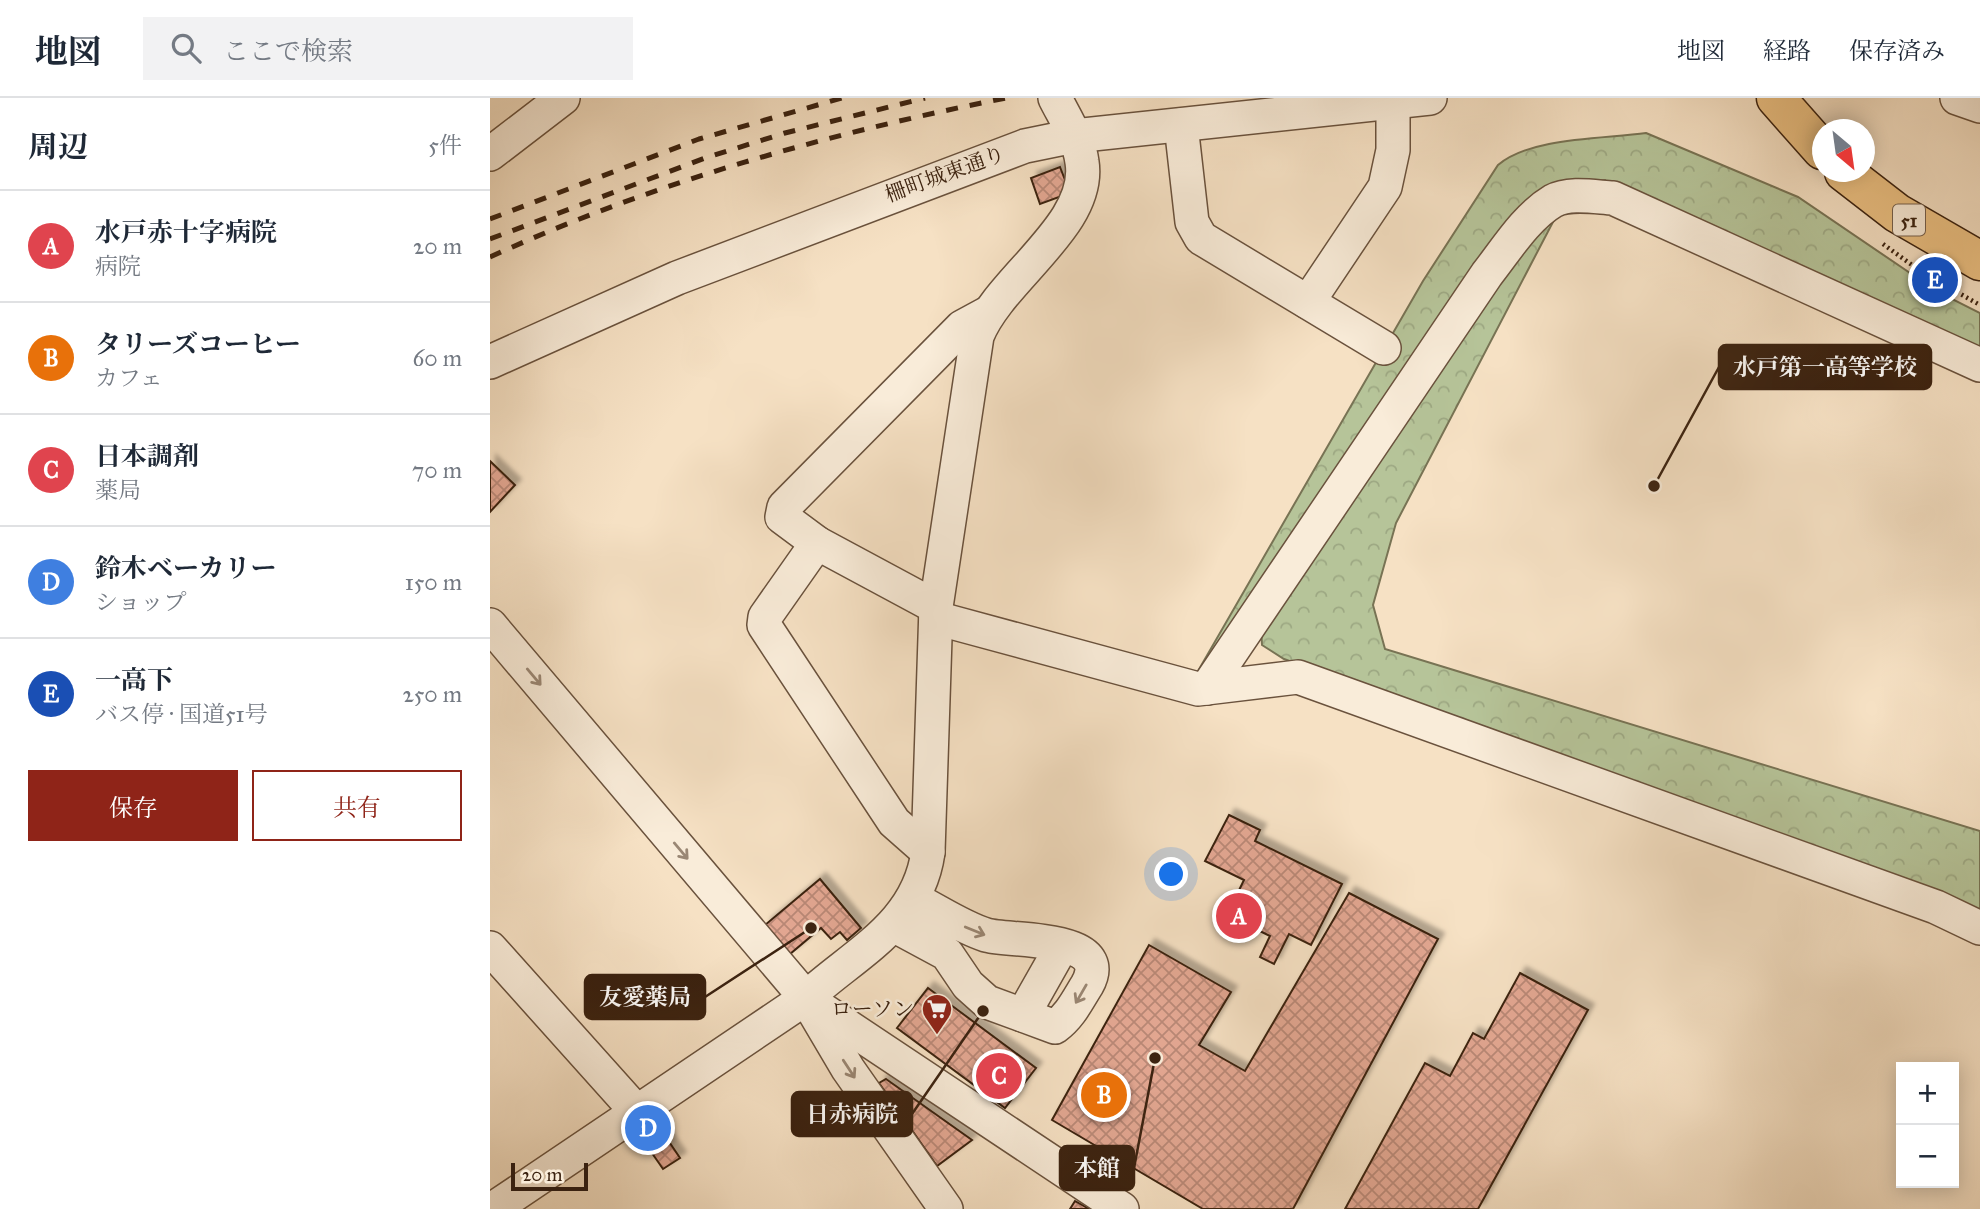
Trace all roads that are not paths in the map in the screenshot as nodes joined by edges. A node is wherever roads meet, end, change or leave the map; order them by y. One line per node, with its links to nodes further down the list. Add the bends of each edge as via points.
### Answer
1 (563, 98): 11 (street)
2 (1055, 98): 9 (street)
3 (1430, 98): 6 (street, 柵町城東通り)
4 (1776, 98): 10 (highway)
5 (1957, 98): 7 (street)
6 (1393, 102): 8 (street, 柵町城東通り); 14 (street, via 1393,150 1385,187)
7 (1980, 106)
8 (1181, 125): 9 (street, 柵町城東通り); 14 (street, via 1192,222 1200,238)
9 (1074, 136): 15 (street, via 1082,162 1080,199); 17 (street, 柵町城東通り, via 999,154 815,223 677,278)
10 (1812, 139)
11 (490, 154)
12 (1857, 182): 13 (highway, 51, via 1897,213)
13 (1980, 261)
14 (1308, 302): 16 (street)
15 (986, 314): 19 (street, via 962,327 784,507 782,517); 20 (street, via 970,366)
16 (1384, 348)
17 (490, 362)
18 (1980, 365): 22 (street, via 1613,198 1555,200 1530,220 1487,274)
19 (817, 543): 20 (street); 23 (street, via 765,617 764,625 894,822)
20 (936, 612): 22 (street); 23 (street)
21 (490, 625): 28 (street, one-way to 28)
22 (1207, 688): 26 (street, via 1298,677 1936,907)
23 (928, 852): 24 (street)
24 (915, 898): 25 (street); 25 (street, one-way to 25, via 989,936 1062,946 1023,1015 987,1002 968,985 947,954)
25 (895, 926): 28 (street)
26 (1980, 929)
27 (490, 948): 29 (street)
28 (806, 998): 29 (street); 31 (street, one-way to 31, via 848,1069); 32 (street)
29 (637, 1112): 30 (street)
30 (493, 1209)
31 (946, 1209)
32 (1122, 1209)

